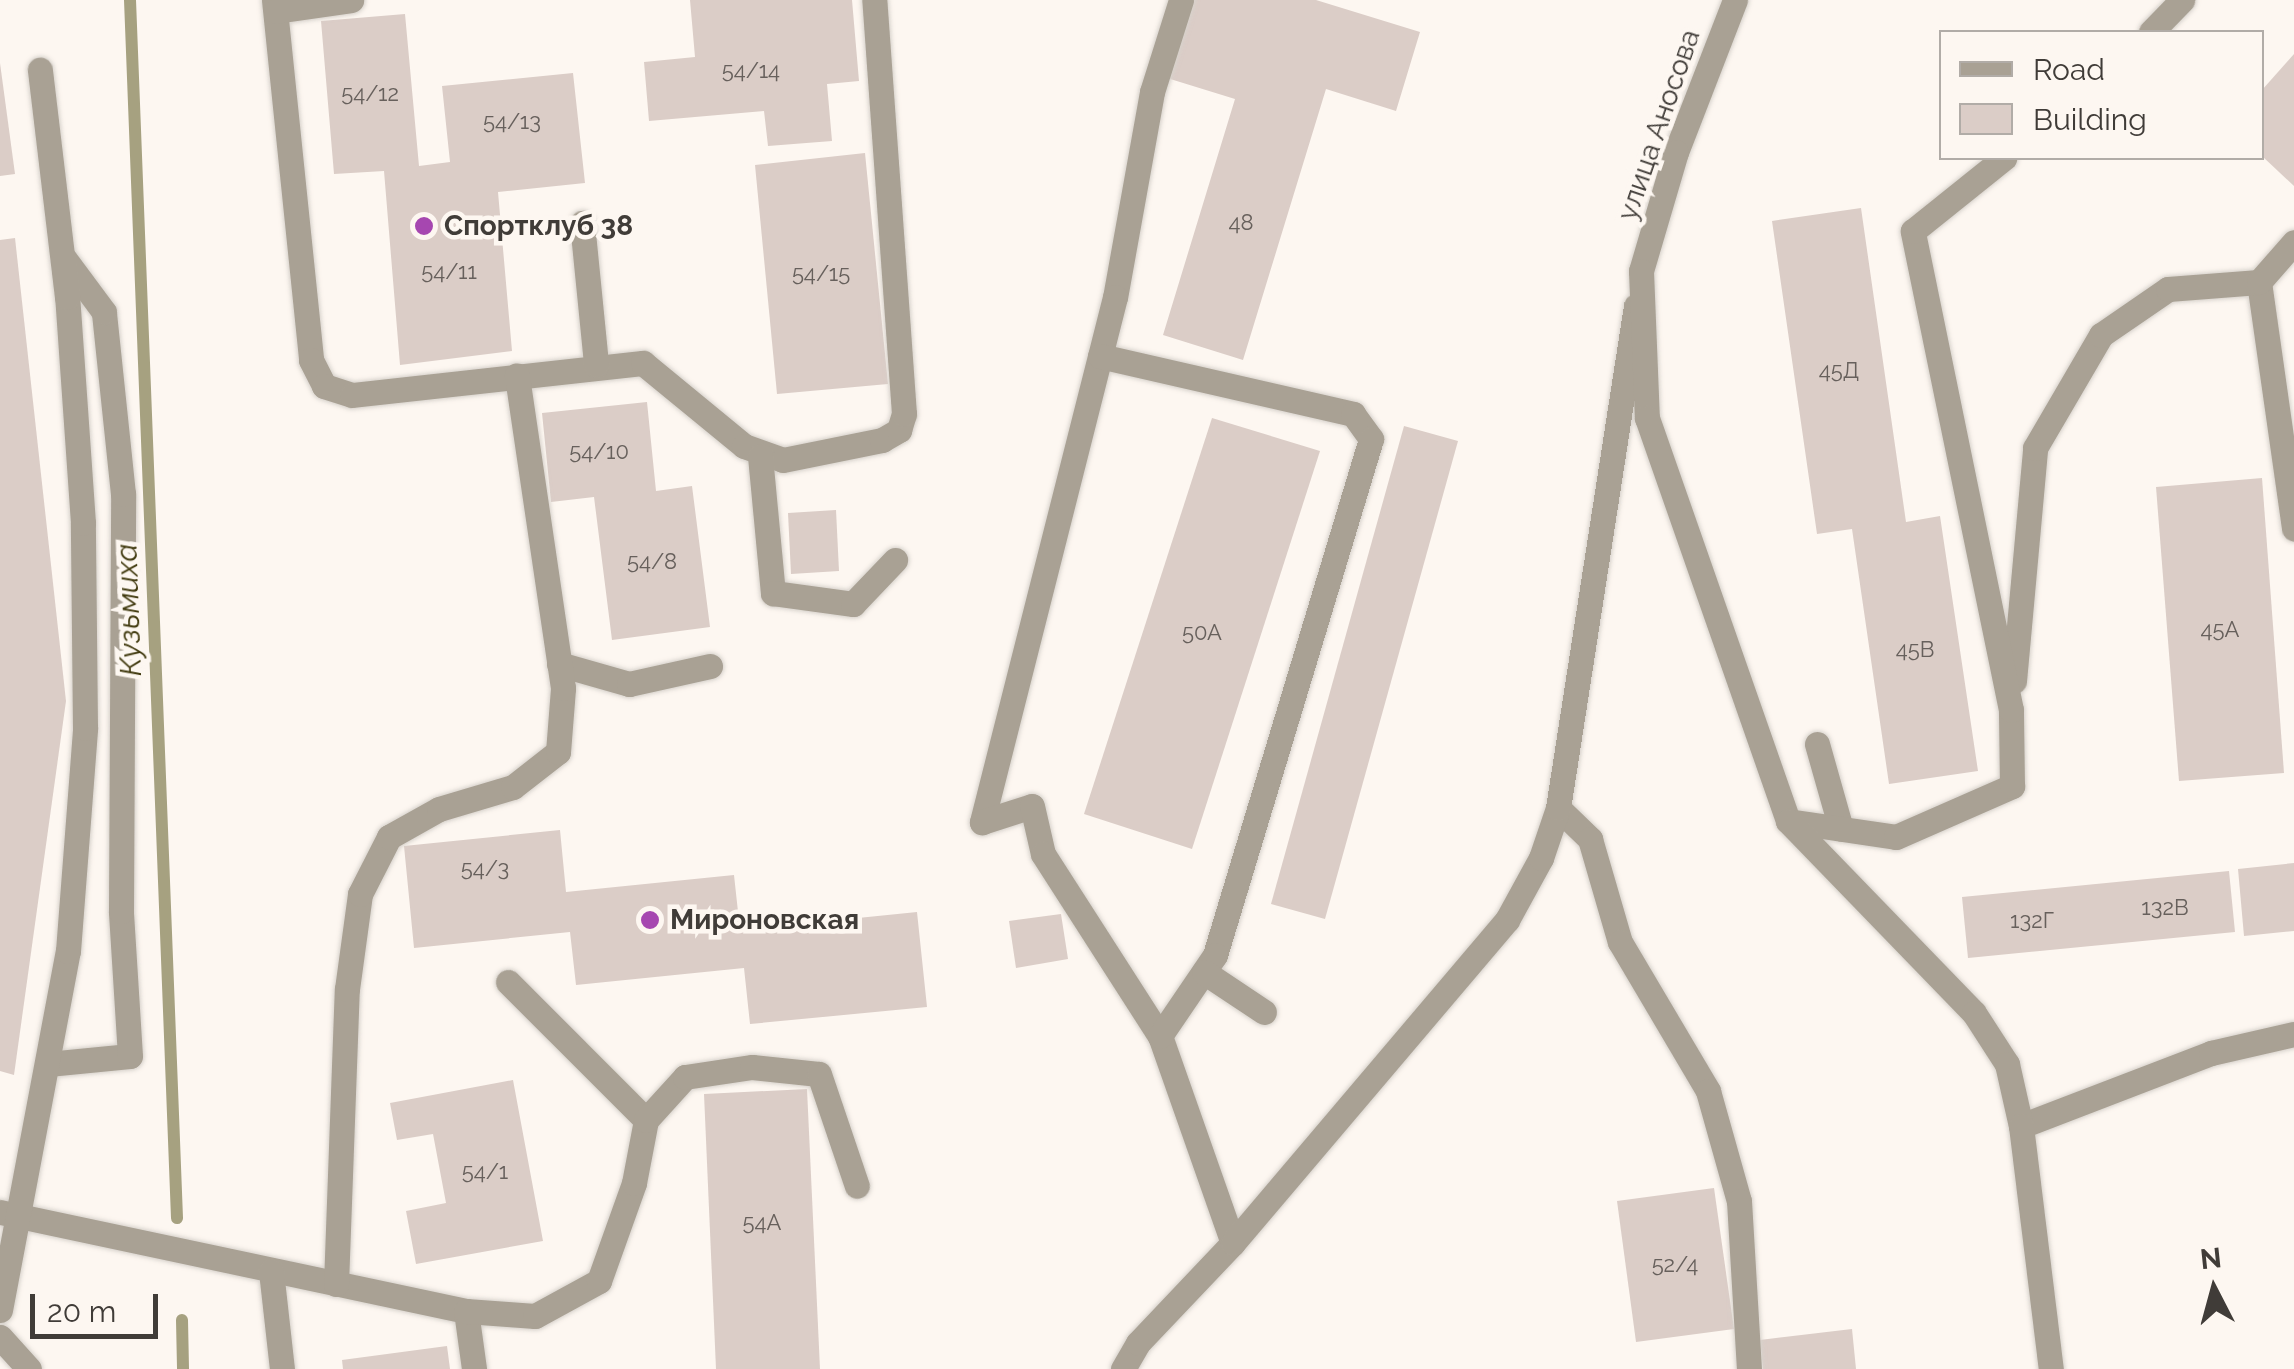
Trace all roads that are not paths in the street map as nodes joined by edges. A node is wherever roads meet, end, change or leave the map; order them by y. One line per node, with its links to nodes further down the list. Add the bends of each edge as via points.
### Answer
1 (351, 0): 6 (street)
2 (874, 0): 18 (street, via 904,414 899,430 882,440 782,460)
3 (1181, 0): 15 (street, via 1152,92)
4 (1735, 0): 13 (street, улица Аносова, via 1676,152)
5 (2182, 0): 7 (street)
6 (275, 6): 17 (street, via 311,360 324,386 352,396)
7 (2153, 30)
8 (40, 70): 12 (street)
9 (2001, 160): 23 (street, via 1912,231)
10 (582, 223): 16 (street)
11 (2294, 242): 14 (street)
12 (62, 257): 33 (street, via 83,522 86,728 68,951); 33 (street, via 104,312 123,494 121,910 130,1056)
13 (1641, 271): 25 (street); 26 (street, via 1648,418)
14 (2259, 282): 19 (street); 23 (street, via 2168,289 2101,335 2035,448)
15 (1100, 356): 28 (street, via 1353,414 1371,440 1215,956); 32 (street, via 982,822 1032,806 1043,854)
16 (596, 364): 17 (street); 18 (street, via 629,361 656,368)
17 (516, 374): 21 (street)
18 (760, 456): 20 (street, via 773,594 853,604)
19 (2294, 529)
20 (895, 560)
21 (559, 664): 22 (street, via 629,684); 40 (street, via 558,752 513,787 439,809 389,837 360,894 347,989)
22 (710, 666)
23 (2012, 710): 27 (street, via 2012,786 1896,836)
24 (1817, 744): 27 (street)
25 (1558, 808): 38 (street, via 1508,920); 48 (street, via 1590,839 1620,942 1708,1091 1739,1200)
26 (1788, 821): 27 (street); 35 (street, via 1974,1013 2007,1064)
27 (1841, 829)
28 (1204, 972): 30 (street); 32 (street)
29 (508, 982): 34 (street)
30 (1264, 1012)
31 (2294, 1034): 35 (street, via 2211,1053)
32 (1160, 1036): 38 (street)
33 (48, 1064): 37 (street)
34 (646, 1120): 36 (street, via 685,1077 752,1067 820,1074); 42 (street, via 634,1184 599,1281 536,1316)
35 (2021, 1126): 49 (street)
36 (857, 1186)
37 (10, 1214): 39 (street); 41 (street)
38 (1233, 1243): 47 (street, via 1138,1343)
39 (270, 1271): 40 (street); 45 (street)
40 (336, 1284): 42 (street)
41 (0, 1310)
42 (466, 1312): 46 (street)
43 (0, 1337): 44 (street)
44 (29, 1369)
45 (282, 1369)
46 (474, 1369)
47 (1122, 1369)
48 (1748, 1369)
49 (2051, 1369)

